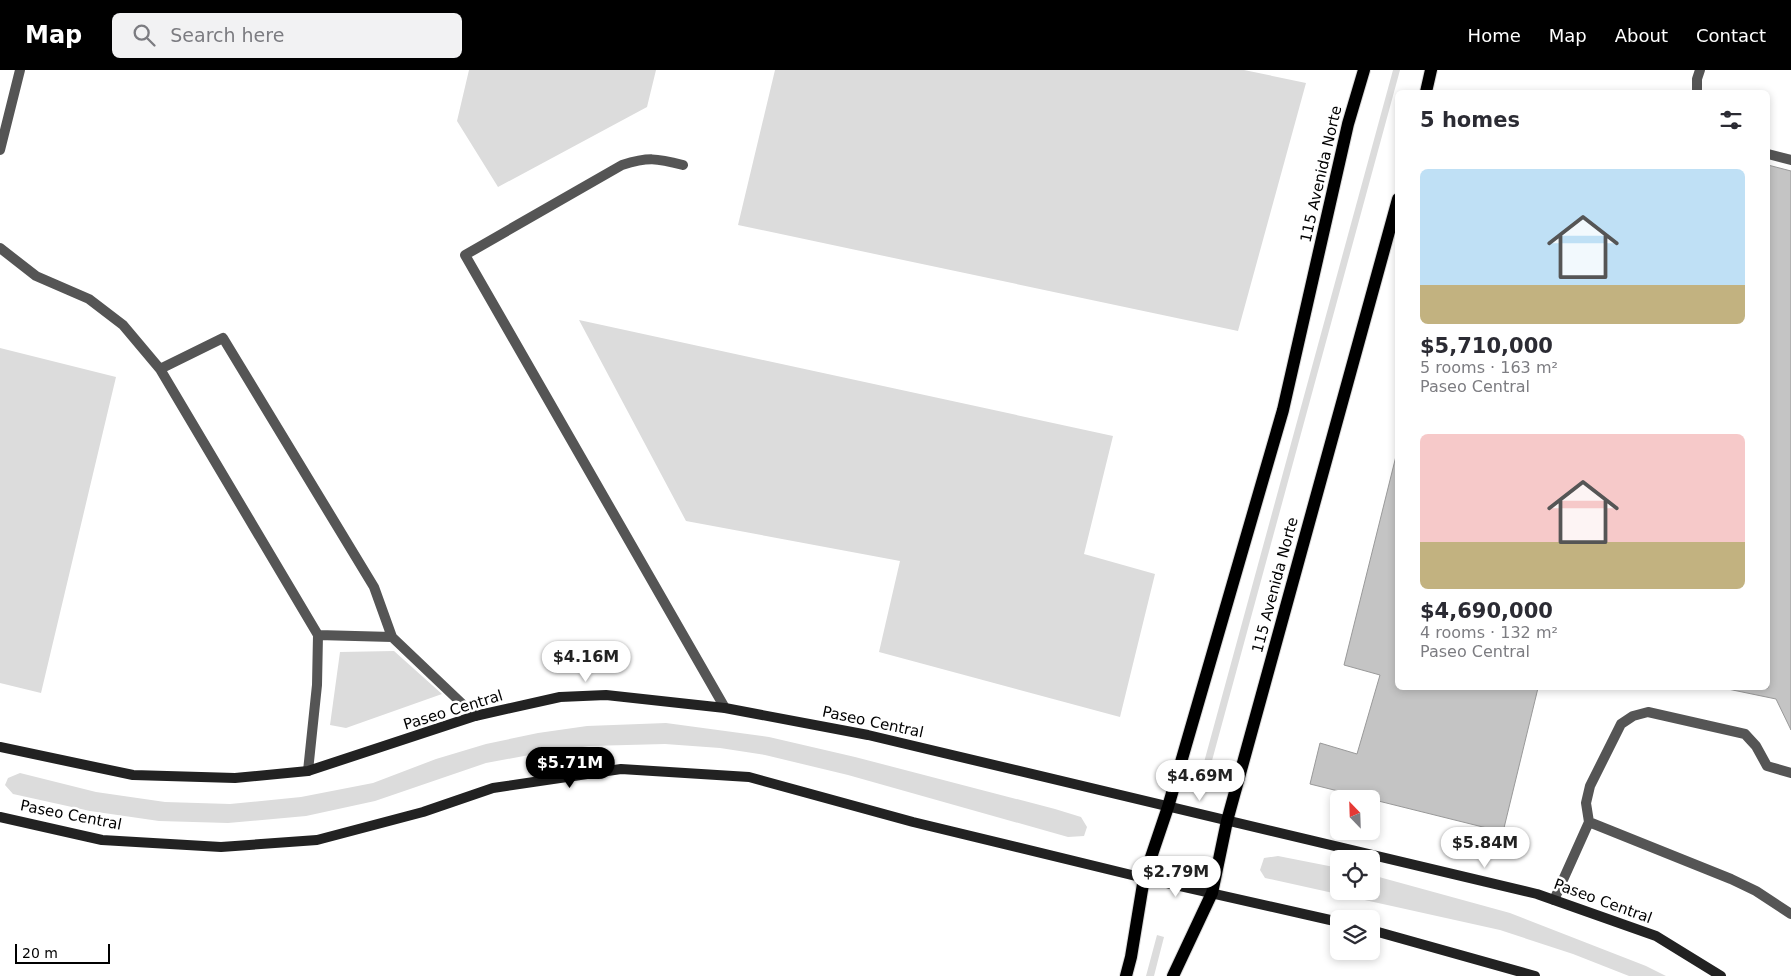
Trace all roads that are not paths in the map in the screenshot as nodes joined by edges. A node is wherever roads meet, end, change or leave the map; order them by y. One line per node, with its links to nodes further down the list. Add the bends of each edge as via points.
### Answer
1 (20, 70): 7 (lane)
2 (1364, 70): 22 (main road, 115 Avenida Norte, via 1348,124 1282,410)
3 (1432, 70): 5 (main road)
4 (1700, 70): 6 (lane)
5 (1427, 90)
6 (1697, 90)
7 (3, 125): 8 (lane)
8 (0, 150)
9 (1770, 155): 10 (lane)
10 (1791, 160)
11 (683, 165): 17 (lane, via 658,158 642,158 622,165 465,255)
12 (1395, 210): 24 (main road, 115 Avenida Norte)
13 (0, 248): 14 (lane, via 36,276 89,299 123,324)
14 (160, 369): 15 (lane); 16 (lane, via 223,338 374,587)
15 (318, 634): 16 (lane); 20 (lane, via 317,685)
16 (392, 637): 18 (lane)
17 (725, 708): 18 (main road, Paseo Central, via 606,695 560,697); 22 (main road, Paseo Central, via 868,735)
18 (475, 716): 20 (main road, Paseo Central)
19 (0, 746): 20 (main road, Paseo Central, via 133,775 235,778)
20 (308, 770)
21 (1791, 773): 25 (lane, via 1767,766 1745,734 1648,712 1620,724 1590,786 1586,803)
22 (1168, 807): 24 (main road, Paseo Central); 26 (main road, 115 Avenida Norte)
23 (0, 817): 26 (main road, Paseo Central, via 102,840 221,847 317,840 423,812 493,788 621,769 749,777 913,822)
24 (1227, 821): 27 (main road, 115 Avenida Norte); 28 (main road, Paseo Central)
25 (1589, 822): 28 (lane); 29 (lane, via 1731,879)
26 (1144, 878): 27 (main road, Paseo Central); 32 (main road)
27 (1212, 893): 30 (main road, Paseo Central); 33 (main road, 115 Avenida Norte)
28 (1554, 900): 35 (main road, Paseo Central, via 1656,936)
29 (1791, 914)
30 (1330, 920)
31 (1380, 933): 34 (main road)
32 (1126, 976)
33 (1173, 976)
34 (1535, 976)
35 (1721, 976)

